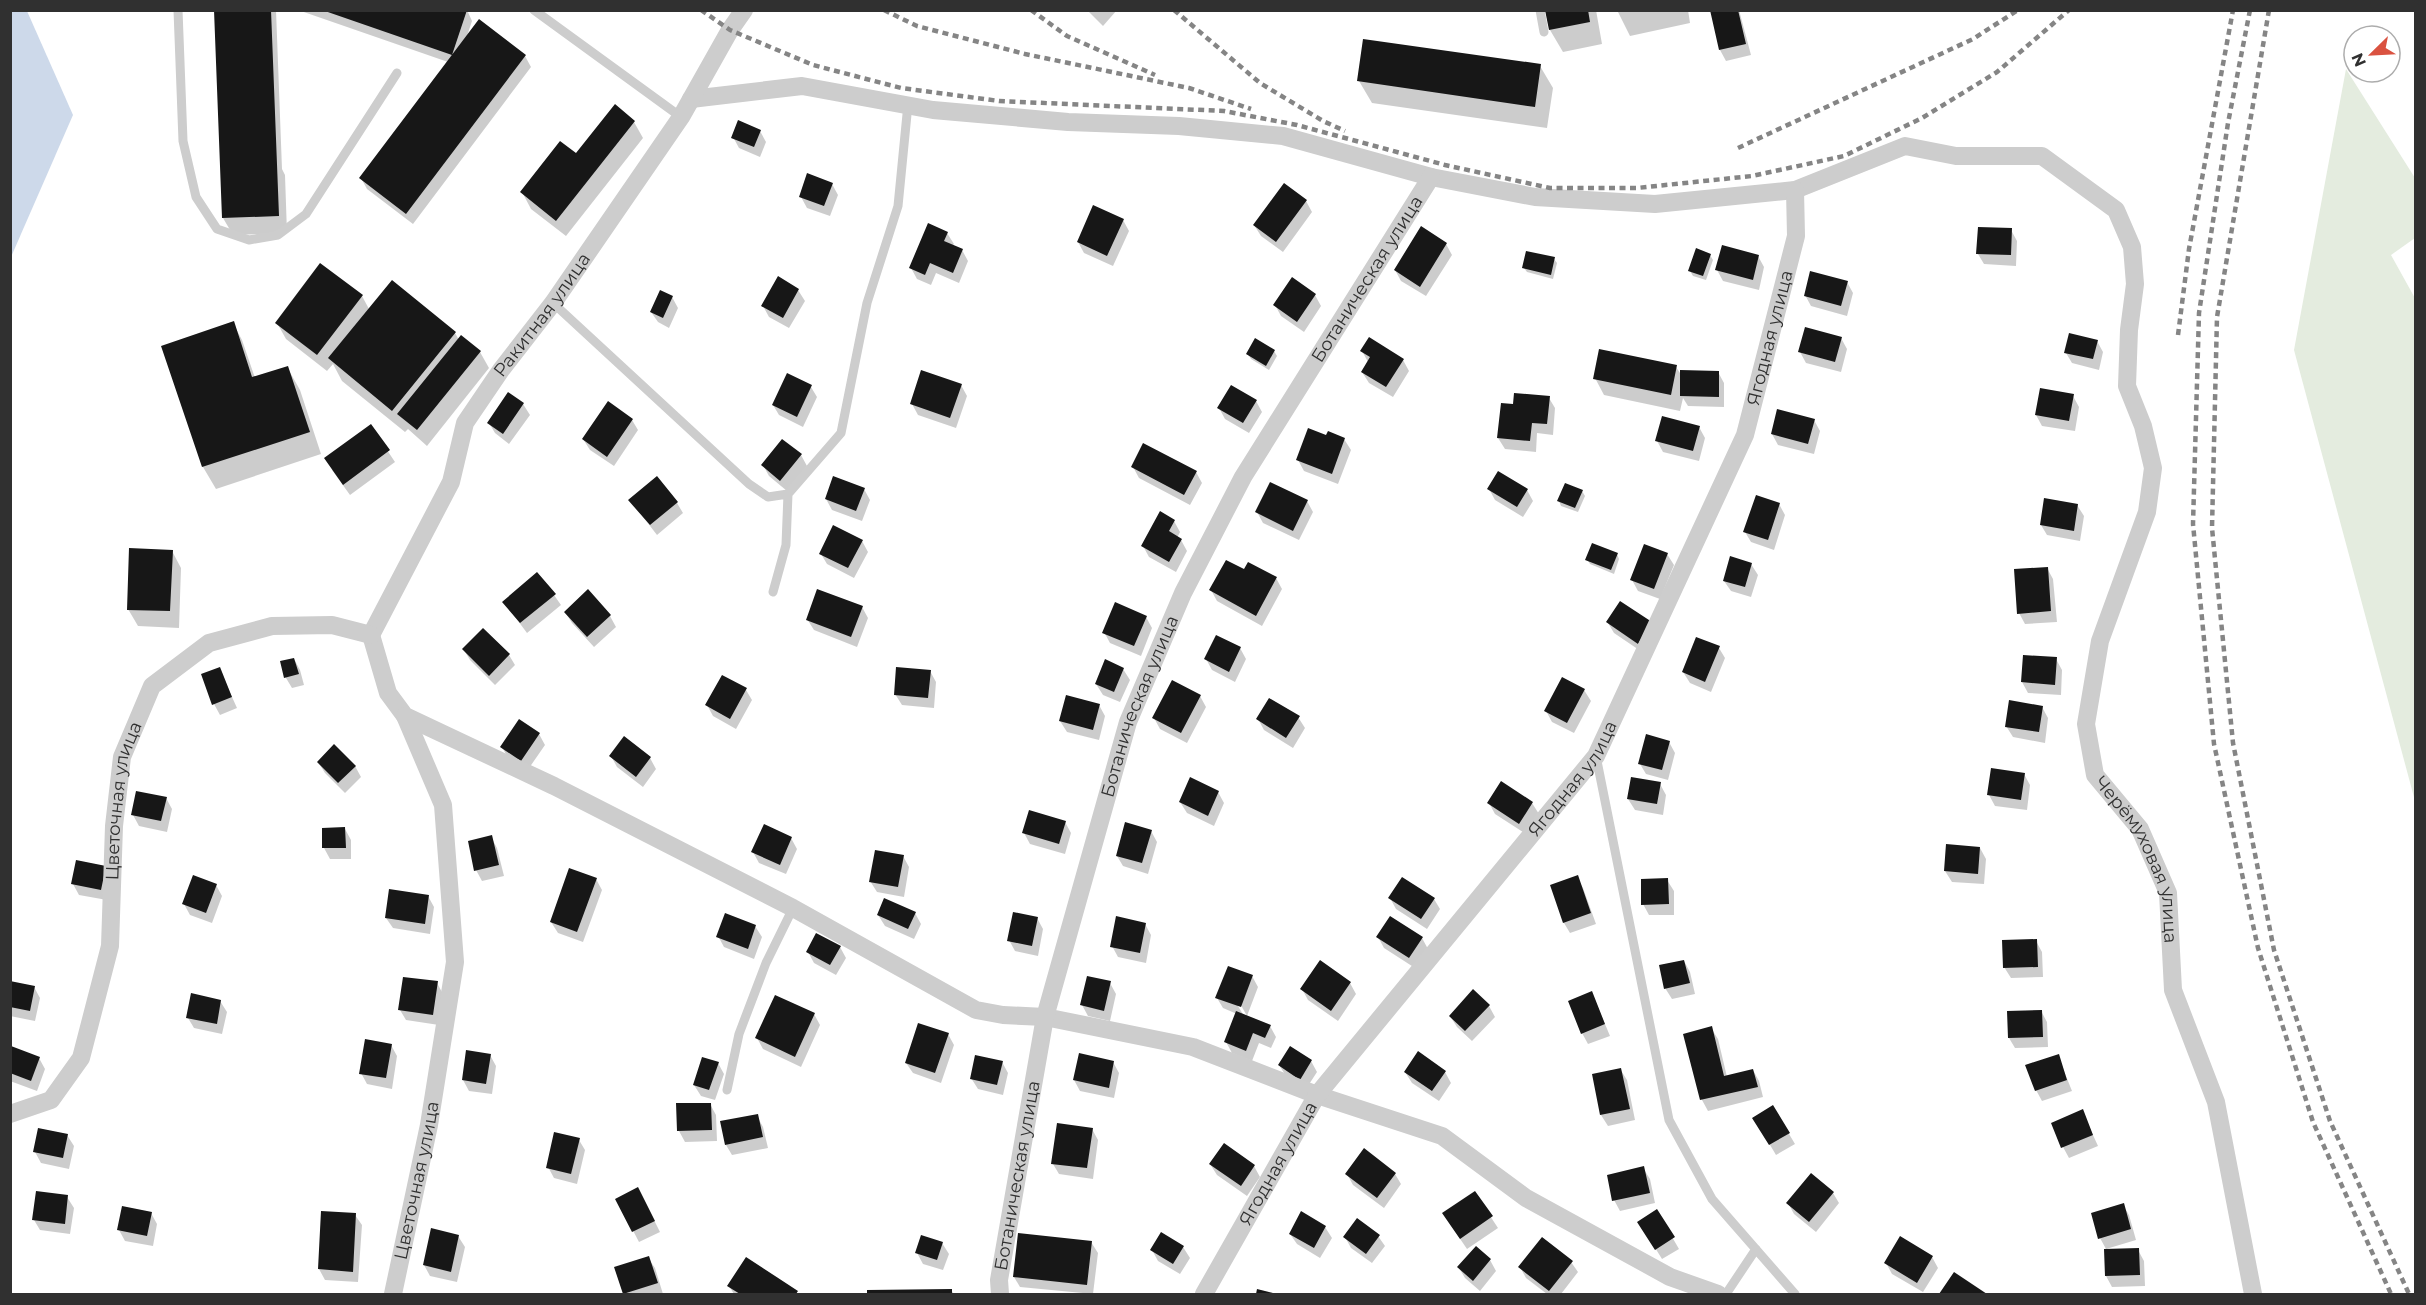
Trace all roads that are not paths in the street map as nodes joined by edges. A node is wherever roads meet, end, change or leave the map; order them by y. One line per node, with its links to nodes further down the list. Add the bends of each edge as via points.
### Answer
1 (178, 10): 6 (lane, via 183,141 196,197 217,229 249,240 278,235 306,214)
2 (534, 10): 9 (lane)
3 (744, 10): 7 (street, Ракитная улица)
4 (1540, 10): 5 (lane)
5 (1545, 32)
6 (397, 73)
7 (691, 99): 8 (street, Черёмуховая улица, via 802,86); 9 (street, Ракитная улица)
8 (908, 104): 10 (street, Черёмуховая улица, via 933,110 1068,122 1179,126 1283,136); 13 (lane, via 898,206 867,303 841,433)
9 (681, 117): 12 (street, Ракитная улица)
10 (1431, 177): 11 (street, Черёмуховая улица, via 1535,197 1655,204); 19 (street, Ботаническая улица, via 1243,477 1183,593 1128,722)
11 (1795, 190): 17 (street, Ягодная улица, via 1797,236 1745,435); 30 (street, Черёмуховая улица, via 1905,146 1956,156 2042,156 2116,210 2133,247 2135,284 2127,386 2143,426 2153,468 2147,512 2100,641 2086,724 2095,776 2140,830 2168,893 2174,990 2216,1102)
12 (553, 303): 13 (lane, via 749,484 768,497); 15 (street, Ракитная улица, via 465,423 451,482)
13 (788, 494): 14 (lane, via 786,545)
14 (773, 592)
15 (370, 635): 16 (street, Цветочная улица, via 388,693); 22 (street, Цветочная улица, via 332,625 272,626 209,643 152,686 122,757 114,826 110,946 81,1058 51,1100)
16 (405, 716): 18 (street, via 554,786); 24 (street, Цветочная улица, via 443,805 455,962 429,1125)
17 (1596, 756): 21 (street, Ягодная улица); 23 (lane, via 1669,1120 1712,1199)
18 (793, 908): 19 (street, via 976,1010); 20 (lane, via 766,963 739,1034)
19 (1045, 1017): 21 (street, via 1193,1047); 25 (street, Ботаническая улица, via 999,1280)
20 (727, 1090)
21 (1317, 1095): 26 (street, Ягодная улица); 27 (street, via 1442,1136 1526,1198 1670,1276)
22 (10, 1114)
23 (1756, 1249): 28 (lane); 29 (lane)
24 (393, 1294)
25 (1000, 1294)
26 (1204, 1294)
27 (1718, 1294)
28 (1726, 1294)
29 (1795, 1294)
30 (2253, 1294)

